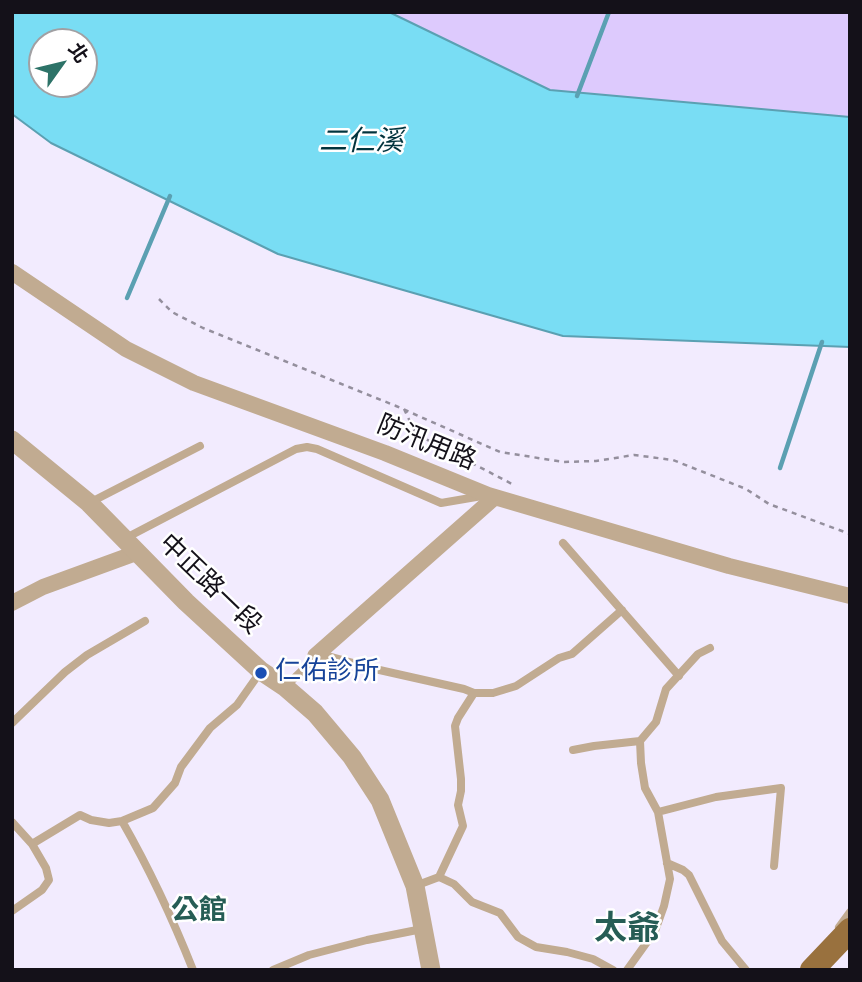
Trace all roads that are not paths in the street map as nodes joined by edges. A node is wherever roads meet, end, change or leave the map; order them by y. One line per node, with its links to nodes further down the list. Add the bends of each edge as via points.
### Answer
1 (12, 272): 4 (street, 防汛用路, via 126,349 194,383)
2 (12, 440): 5 (street, 中正路一段)
3 (200, 446): 5 (lane)
4 (491, 496): 7 (lane, via 440,503 307,447 296,449); 8 (street, 防汛用路, via 729,566); 13 (street)
5 (89, 503): 7 (street, 中正路一段)
6 (562, 543): 10 (lane)
7 (130, 546): 9 (street); 14 (street, 中正路一段)
8 (850, 596)
9 (12, 603)
10 (622, 610): 15 (lane); 17 (lane, via 572,654 516,687)
11 (145, 621): 18 (lane, via 87,655)
12 (710, 648): 15 (lane, via 698,654)
13 (315, 656): 16 (lane); 17 (lane)
14 (261, 671): 16 (street, 中正路一段); 22 (lane, via 237,705 209,728 175,783 153,808)
15 (679, 676): 19 (lane, via 666,688 656,722)
16 (285, 687): 28 (street, 中正路一段, via 315,713 352,757 380,800)
17 (474, 693): 27 (lane, via 455,726 463,826)
18 (12, 723)
19 (640, 741): 20 (lane); 21 (lane, via 645,788)
20 (573, 750)
21 (658, 812): 25 (lane); 26 (lane, via 716,797 781,788)
22 (122, 821): 24 (lane, via 109,823 80,815); 33 (lane, via 149,867)
23 (12, 822): 24 (lane)
24 (32, 844): 29 (lane, via 49,880 42,891)
25 (667, 863): 37 (lane, via 670,879 655,931); 38 (lane, via 689,875 722,941)
26 (774, 866)
27 (439, 877): 28 (lane); 36 (lane, via 472,902 500,913 517,937 536,947 593,959)
28 (415, 886): 31 (street, 中正路一段)
29 (12, 911)
30 (850, 912): 39 (lane)
31 (424, 929): 34 (lane, via 321,952); 35 (street, 中正路一段)
32 (850, 930): 39 (main road)
33 (193, 970)
34 (273, 970)
35 (431, 970)
36 (613, 970)
37 (627, 970)
38 (746, 970)
39 (811, 970)

